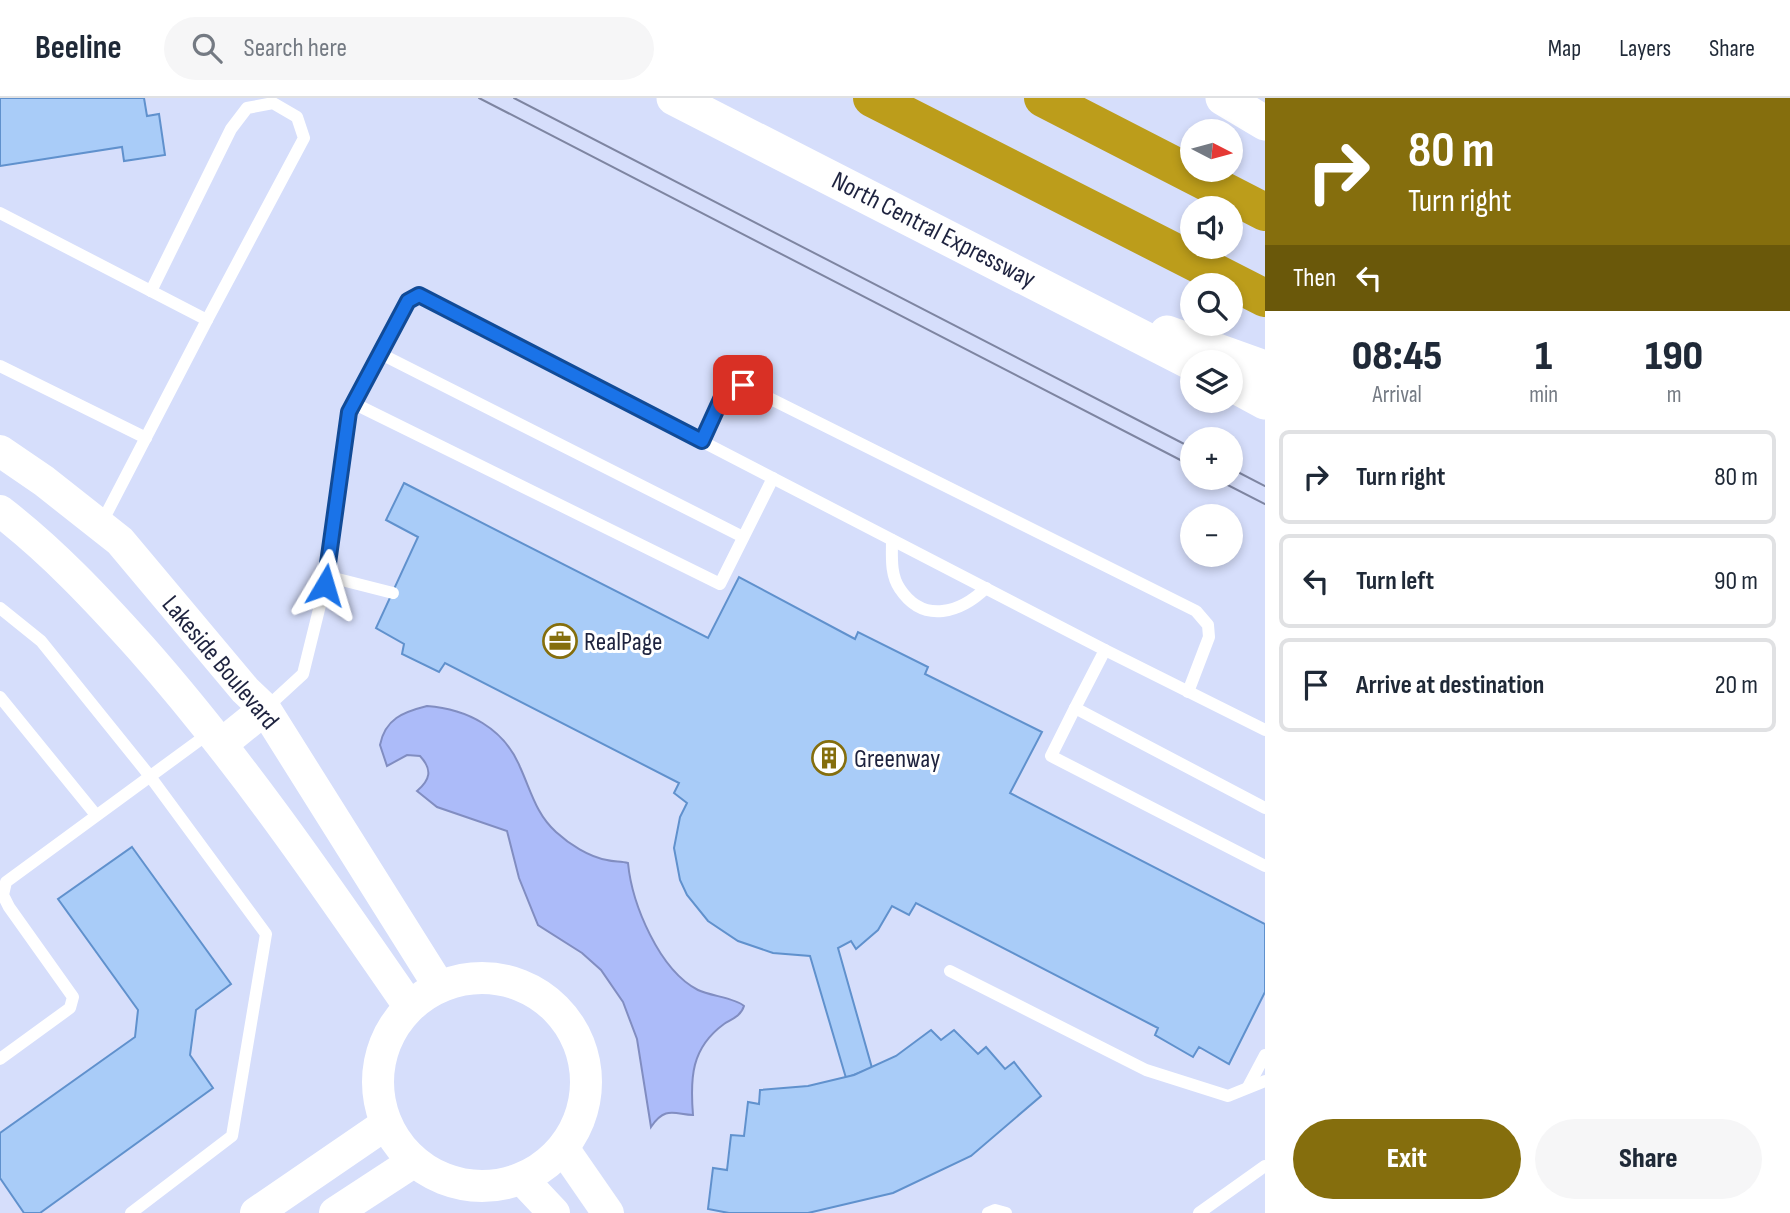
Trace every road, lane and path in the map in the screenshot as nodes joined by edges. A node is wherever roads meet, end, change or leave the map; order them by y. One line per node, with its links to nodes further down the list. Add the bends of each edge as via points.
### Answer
1 (674, 98): 9 (main road, North Central Expressway)
2 (872, 98): 10 (highway)
3 (1043, 98): 6 (highway)
4 (1223, 98): 5 (main road)
5 (1265, 123)
6 (1265, 212)
7 (0, 213): 8 (lane)
8 (151, 291): 11 (lane); 11 (lane, via 230,129 247,108 273,103 297,117 304,138)
9 (1065, 296): 13 (main road, North Central Expressway); 15 (main road)
10 (1265, 298)
11 (207, 320): 19 (lane)
12 (379, 352): 18 (lane); 20 (lane, via 408,301 419,295); 25 (lane)
13 (1180, 357)
14 (0, 366): 19 (lane)
15 (1265, 368)
16 (1243, 390): 17 (main road)
17 (1265, 402)
18 (353, 403): 25 (lane, via 720,584); 27 (lane)
19 (146, 438): 24 (lane)
20 (702, 441): 22 (lane); 32 (lane, via 723,395 743,385 1196,611 1208,625 1209,637)
21 (0, 451): 24 (street, Lakeside Boulevard)
22 (773, 478): 25 (lane); 26 (lane)
23 (0, 511): 37 (street, Lakeside Boulevard, via 93,594)
24 (100, 526): 35 (street, Lakeside Boulevard, via 120,541)
25 (743, 537)
26 (892, 540): 28 (lane); 28 (lane, via 893,571 900,589 914,603 932,611 952,611 968,605)
27 (326, 576): 29 (lane); 35 (lane, via 303,674)
28 (986, 589): 31 (lane)
29 (393, 593)
30 (0, 608): 38 (lane, via 41,641)
31 (1105, 650): 32 (lane); 34 (lane)
32 (1188, 692): 36 (lane)
33 (0, 697): 40 (lane)
34 (1075, 708): 39 (lane); 41 (lane, via 1051,756)
35 (265, 709): 37 (street); 43 (street, Lakeside Boulevard)
36 (1265, 730)
37 (217, 737): 38 (lane); 44 (street, Lakeside Boulevard)
38 (149, 775): 40 (lane); 54 (lane, via 266,934 232,1136)
39 (1265, 808)
40 (96, 815): 46 (lane, via 6,882 4,895 9,907 71,991 73,1004)
41 (1265, 866)
42 (950, 971): 48 (lane, via 1146,1070 1228,1096)
43 (439, 986): 44 (street); 50 (street, via 469,978 500,979 554,1006 573,1031 584,1060 586,1091 579,1121)
44 (409, 1006): 49 (street, via 390,1031 379,1061 378,1093)
45 (1265, 1055): 48 (lane)
46 (0, 1059)
47 (1265, 1081): 48 (lane)
48 (1248, 1087)
49 (386, 1124): 51 (street); 55 (street)
50 (563, 1148): 53 (street); 58 (street)
51 (413, 1161): 53 (street, via 438,1177 465,1186 494,1186); 56 (street)
52 (1265, 1166): 61 (lane)
53 (522, 1179): 57 (street)
54 (131, 1213)
55 (256, 1213)
56 (335, 1213)
57 (554, 1213)
58 (608, 1213)
59 (988, 1213): 60 (lane)
60 (1006, 1213)
61 (1199, 1213)

